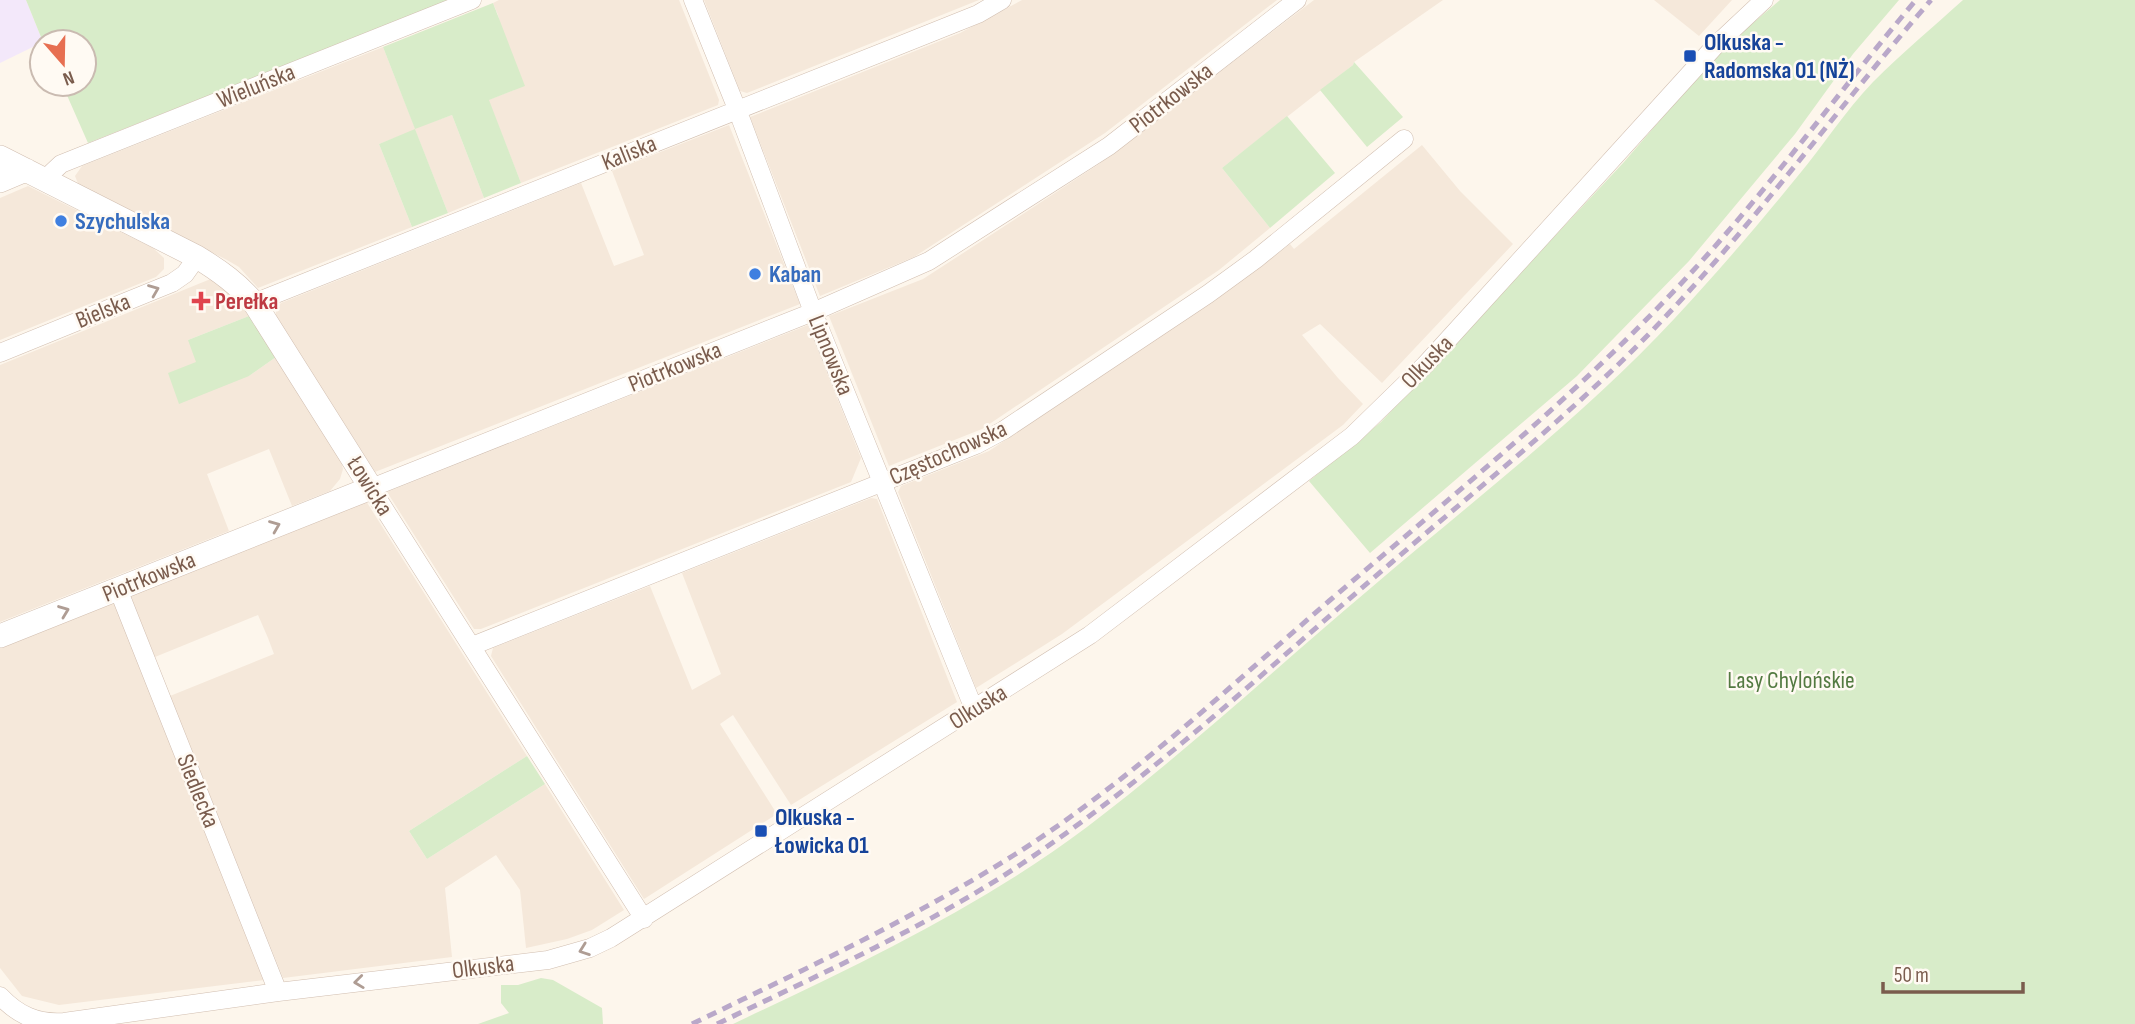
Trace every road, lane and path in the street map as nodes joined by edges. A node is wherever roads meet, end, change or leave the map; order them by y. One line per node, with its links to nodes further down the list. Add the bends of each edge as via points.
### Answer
1 (472, 0): 9 (street, Wieluńska)
2 (693, 0): 6 (street, Lipnowska)
3 (1002, 0): 6 (street, Kaliska)
4 (1297, 0): 13 (street, Piotrkowska, via 1109,146 953,247 897,277)
5 (1764, 0): 20 (street, Olkuska, via 1715,46 1425,365 1352,436 1090,635)
6 (737, 109): 12 (street, Kaliska); 13 (street, Lipnowska)
7 (1404, 139): 15 (street, Częstochowska, via 1256,259 1015,423 976,445)
8 (0, 157): 9 (street, Łowicka)
9 (35, 175): 10 (street, Wieluńska); 11 (street, Łowicka)
10 (0, 180)
11 (197, 257): 12 (street, Łowicka, via 226,275); 14 (street, Bielska, one-way to 11, via 172,284)
12 (255, 304): 16 (street, Łowicka)
13 (813, 312): 15 (street, Lipnowska); 16 (street, Piotrkowska)
14 (0, 352)
15 (884, 482): 19 (street, Częstochowska); 20 (street, Lipnowska)
16 (371, 488): 17 (street, Piotrkowska, one-way to 16); 19 (street, Łowicka)
17 (118, 589): 18 (street, Piotrkowska, one-way to 17); 22 (street, Siedlecka)
18 (0, 636)
19 (472, 646): 21 (street, Łowicka)
20 (974, 709): 21 (street, Olkuska)
21 (644, 919): 22 (street, Olkuska, one-way to 22, via 590,948 548,960)
22 (278, 992): 23 (street, Olkuska, via 50,1023 24,1016)
23 (0, 996)

